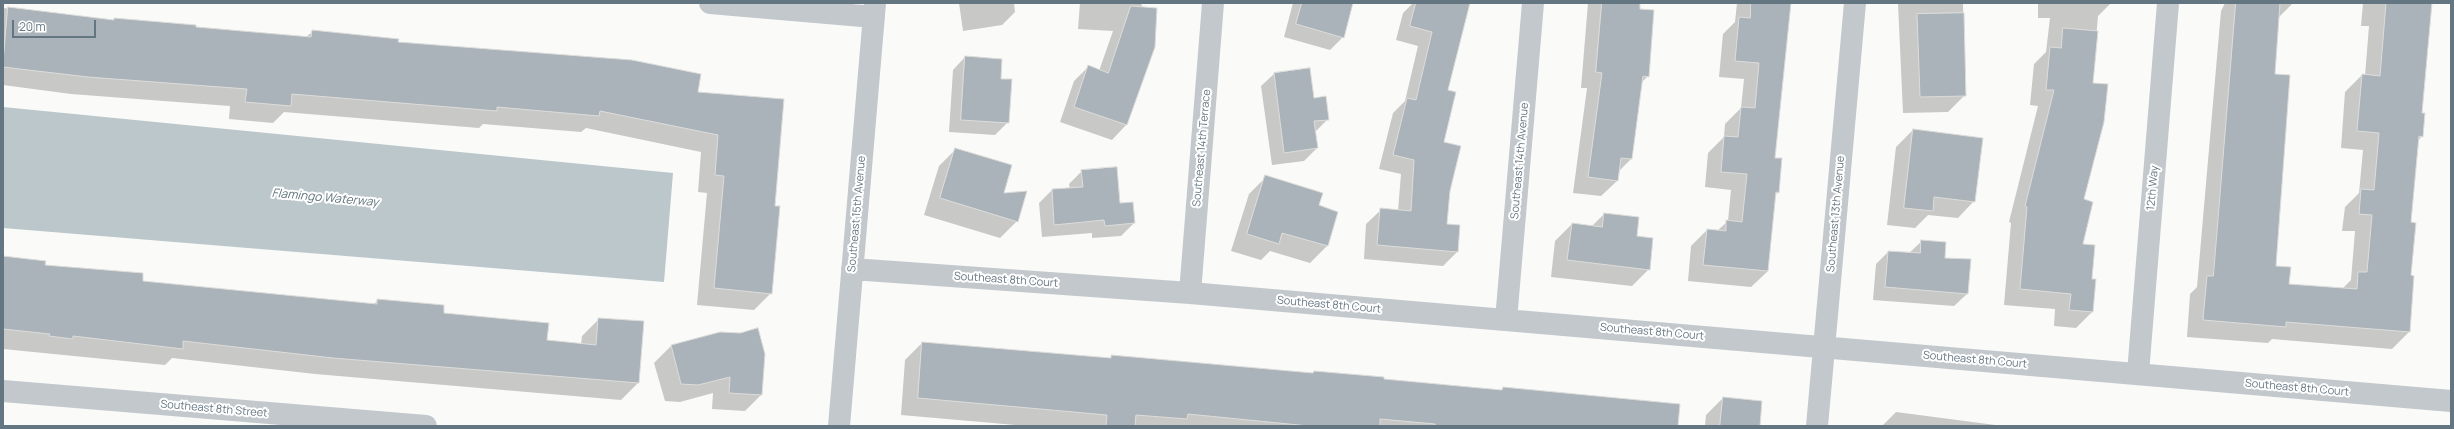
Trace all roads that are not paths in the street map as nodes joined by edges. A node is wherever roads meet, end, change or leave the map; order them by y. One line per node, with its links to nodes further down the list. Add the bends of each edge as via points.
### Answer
1 (710, 3): 6 (street)
2 (1213, 3): 8 (street, Southeast 14th Terrace)
3 (1533, 3): 9 (street, Southeast 14th Avenue)
4 (1855, 3): 10 (street, Southeast 13th Avenue)
5 (2168, 3): 11 (street, 12th Way)
6 (874, 10): 7 (street, Southeast 15th Avenue)
7 (852, 269): 8 (street, Southeast 8th Court); 15 (street, Southeast 15th Avenue)
8 (1190, 293): 9 (street, Southeast 8th Court)
9 (1506, 320): 10 (street, Southeast 8th Court)
10 (1824, 347): 11 (street, Southeast 8th Court); 16 (street, Southeast 13th Avenue)
11 (2138, 373): 13 (street, Southeast 8th Court)
12 (3, 391): 14 (street, Southeast 8th Street)
13 (2451, 401)
14 (426, 426)
15 (839, 426)
16 (1817, 426)

